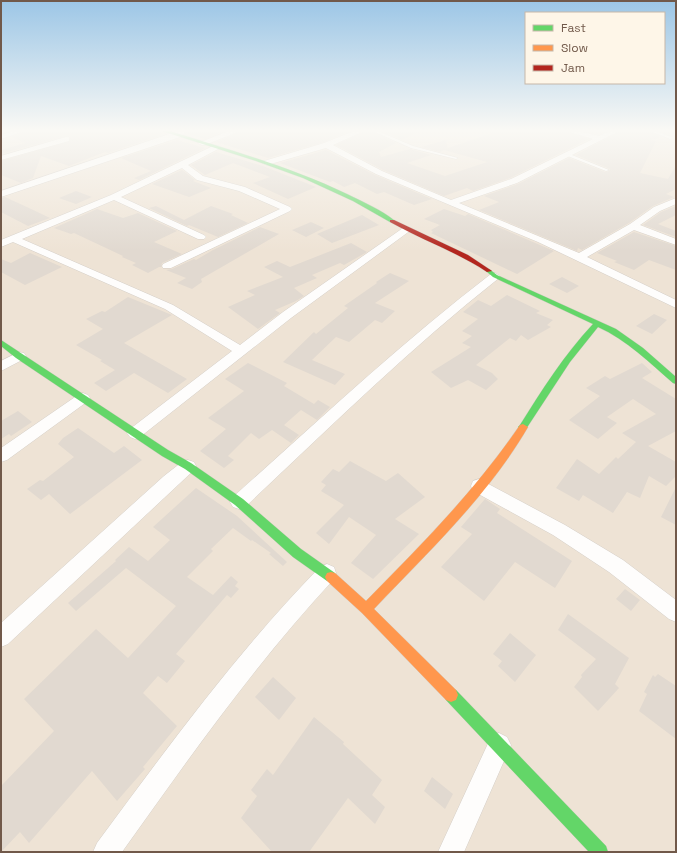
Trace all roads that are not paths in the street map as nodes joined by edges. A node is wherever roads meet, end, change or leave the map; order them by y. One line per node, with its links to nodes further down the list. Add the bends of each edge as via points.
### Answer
1 (69, 171): 7 (street)
2 (168, 171): 8 (street)
3 (191, 171): 18 (street, via 200,178 242,189 287,209)
4 (286, 171): 12 (street, via 343,194)
5 (374, 171): 10 (street)
6 (532, 171): 10 (street)
7 (1, 194)
8 (114, 197): 13 (street); 14 (street)
9 (676, 201): 11 (street, via 657,209)
10 (451, 203): 17 (street)
11 (633, 226): 15 (street); 17 (street)
12 (406, 230): 19 (street, via 477,262); 23 (street)
13 (201, 237)
14 (14, 239): 16 (street); 23 (street, via 169,307)
15 (676, 242)
16 (1, 244)
17 (580, 257): 20 (street)
18 (167, 266)
19 (495, 276): 21 (street); 32 (street, via 465,298 397,357)
20 (676, 304)
21 (598, 323): 26 (street, via 640,350); 31 (street, via 550,382 508,449)
22 (1, 342): 24 (street)
23 (240, 351): 28 (street)
24 (19, 356): 25 (street); 27 (street)
25 (1, 367)
26 (676, 381)
27 (83, 398): 28 (street); 29 (street)
28 (135, 433): 30 (street)
29 (1, 456)
30 (188, 466): 32 (street); 36 (street)
31 (479, 486): 34 (street); 35 (street, via 559,530 616,566)
32 (239, 502): 33 (street, via 297,552)
33 (327, 573): 34 (street); 38 (street, via 298,602 243,666)
34 (366, 609): 37 (street)
35 (676, 612)
36 (1, 637)
37 (500, 745): 39 (street); 40 (street)
38 (106, 852)
39 (451, 852)
40 (600, 852)

